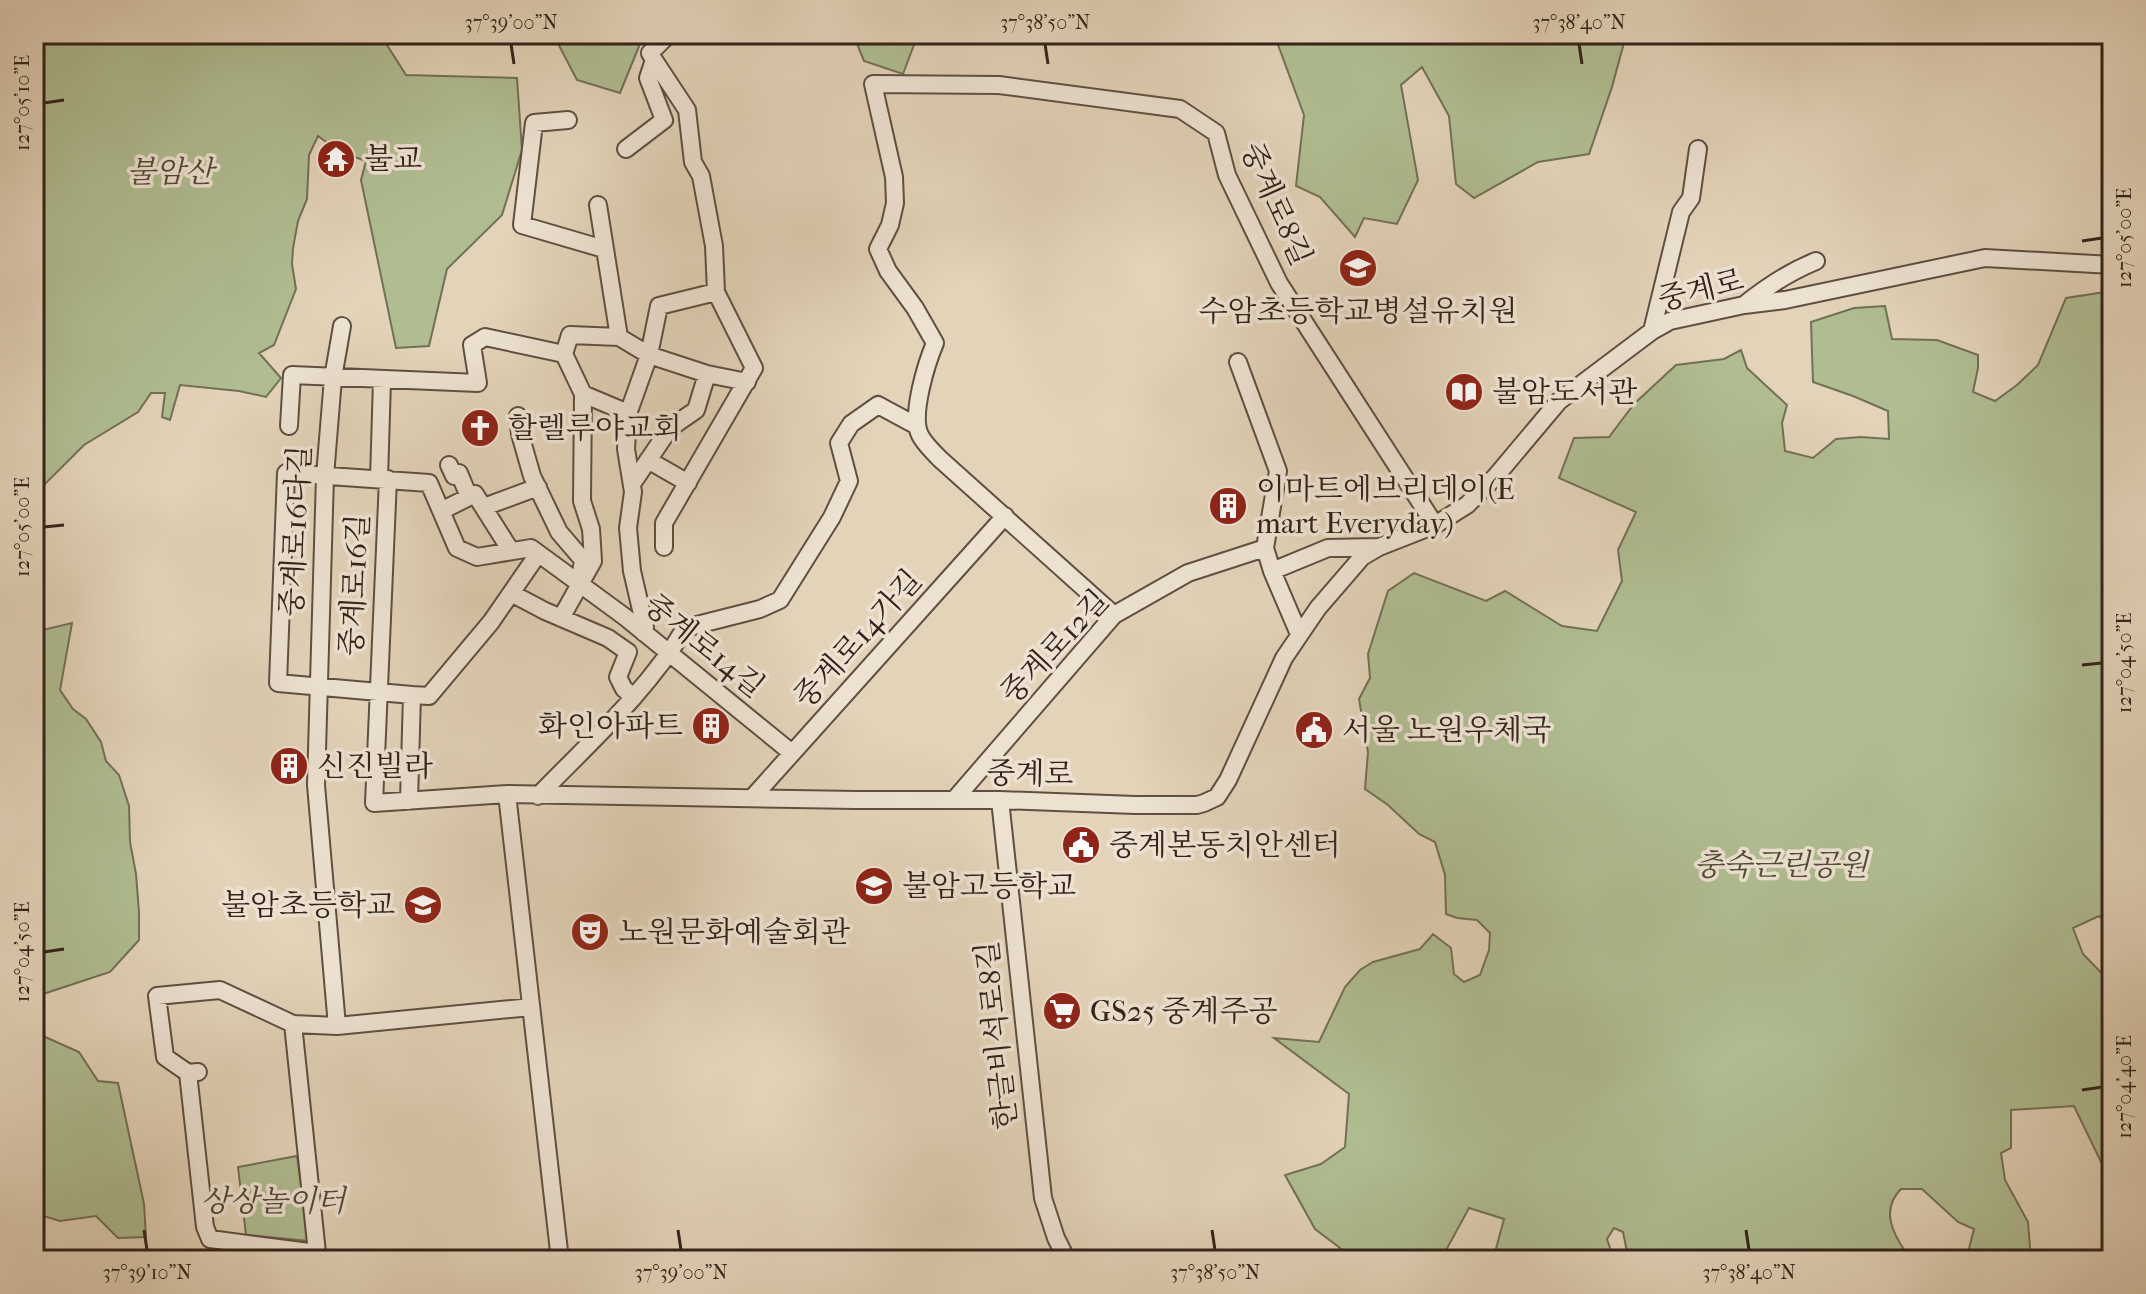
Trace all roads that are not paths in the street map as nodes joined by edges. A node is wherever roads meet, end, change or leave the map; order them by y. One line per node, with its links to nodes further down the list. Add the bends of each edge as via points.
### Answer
1 (669, 34): 2 (street, via 650,53)
2 (654, 60): 4 (street, via 648,78 664,120); 10 (street, via 687,110 693,162 701,176 714,246)
3 (568, 120): 7 (street, via 534,123 522,225)
4 (626, 149)
5 (1698, 149): 13 (street, via 1691,198 1681,212)
6 (598, 205): 7 (street)
7 (604, 249): 14 (street)
8 (1816, 261): 11 (street)
9 (2112, 265): 11 (street, 중계로, via 1985,258)
10 (716, 292): 16 (street, via 659,306); 21 (street, via 754,368)
11 (1744, 305): 13 (street, 중계로, via 1670,321)
12 (342, 326): 19 (street, 중계로16다길)
13 (1652, 331): 38 (street, 중계로, via 1559,401 1496,476 1467,505)
14 (619, 337): 15 (street, via 570,335); 16 (street)
15 (564, 354): 20 (street, via 485,337 472,345 478,383); 22 (street)
16 (649, 355): 18 (street); 23 (street)
17 (1238, 362): 42 (street, via 1278,471)
18 (707, 374): 21 (street); 27 (street, via 696,410 670,428)
19 (333, 378): 20 (street); 25 (street, 중계로16다길, via 292,375); 29 (street, 중계로16다길)
20 (382, 380): 30 (street, 중계로16길)
21 (747, 382): 31 (street)
22 (583, 394): 23 (street); 46 (street, via 582,501 593,561)
23 (628, 413): 32 (street, via 626,449)
24 (518, 416): 33 (street)
25 (289, 426)
26 (917, 426): 37 (street, via 935,454); 38 (street, 중계로8길, via 918,401 935,343 878,249 895,203 873,84 999,85 1180,109 1216,133 1227,175 1279,283); 52 (street, via 878,405 851,424 839,443 849,481 780,600 685,628)
27 (648, 460): 31 (street); 32 (street)
28 (449, 465): 34 (street, via 454,476 459,473)
29 (325, 476): 30 (street); 53 (street, 중계로16다길); 53 (street, via 286,473 278,683)
30 (383, 479): 36 (street, via 429,483); 54 (street, 중계로16길)
31 (688, 483): 40 (street, via 664,523)
32 (632, 484): 50 (street, via 628,528)
33 (538, 487): 35 (street); 39 (street)
34 (469, 497): 35 (street, via 475,494); 36 (street)
35 (484, 507): 43 (street)
36 (441, 511): 43 (street, via 457,548 477,557)
37 (1005, 516): 48 (street); 57 (street, 중계로14가길)
38 (1435, 525): 41 (street, 중계로)
39 (559, 532): 44 (street); 46 (street, via 583,560)
40 (664, 547)
41 (1379, 547): 45 (street, 중계로, via 1328,548); 51 (street, 중계로, via 1362,557)
42 (1265, 548): 45 (street); 48 (street, 중계로12길, via 1188,573)
43 (511, 551): 44 (street)
44 (534, 551): 46 (street, 중계로14길); 47 (street)
45 (1272, 571): 51 (street)
46 (579, 584): 49 (street); 50 (street, 중계로14길)
47 (511, 593): 49 (street); 55 (street, via 429,696)
48 (1114, 615): 61 (street, 중계로12길)
49 (561, 618): 56 (street, via 628,652 618,677)
50 (644, 633): 52 (street, 중계로14길)
51 (1299, 634): 62 (street, 중계로, via 1217,797 1197,805)
52 (669, 654): 56 (street); 57 (street, 중계로14길)
53 (318, 687): 54 (street); 66 (street, 중계로16다길, via 316,785)
54 (378, 693): 55 (street, 중계로16길); 63 (street, 중계로16길, via 374,803)
55 (412, 695): 63 (street)
56 (634, 697): 59 (street)
57 (792, 753): 60 (street, 중계로14가길)
58 (507, 794): 59 (street, 중계로); 63 (street, 중계로16길); 64 (street)
59 (538, 796): 60 (street, 중계로)
60 (752, 798): 61 (street, 중계로)
61 (954, 800): 62 (street, 중계로)
62 (1000, 800): 69 (street, 한글비석로8길, via 1043,1198)
63 (409, 801)
64 (531, 1007): 66 (street); 68 (street)
65 (293, 1024): 66 (street); 67 (street); 67 (street, via 220,990 157,996 165,1057 193,1073 210,1239)
66 (337, 1026)
67 (318, 1257)
68 (560, 1260)
69 (1067, 1260)

